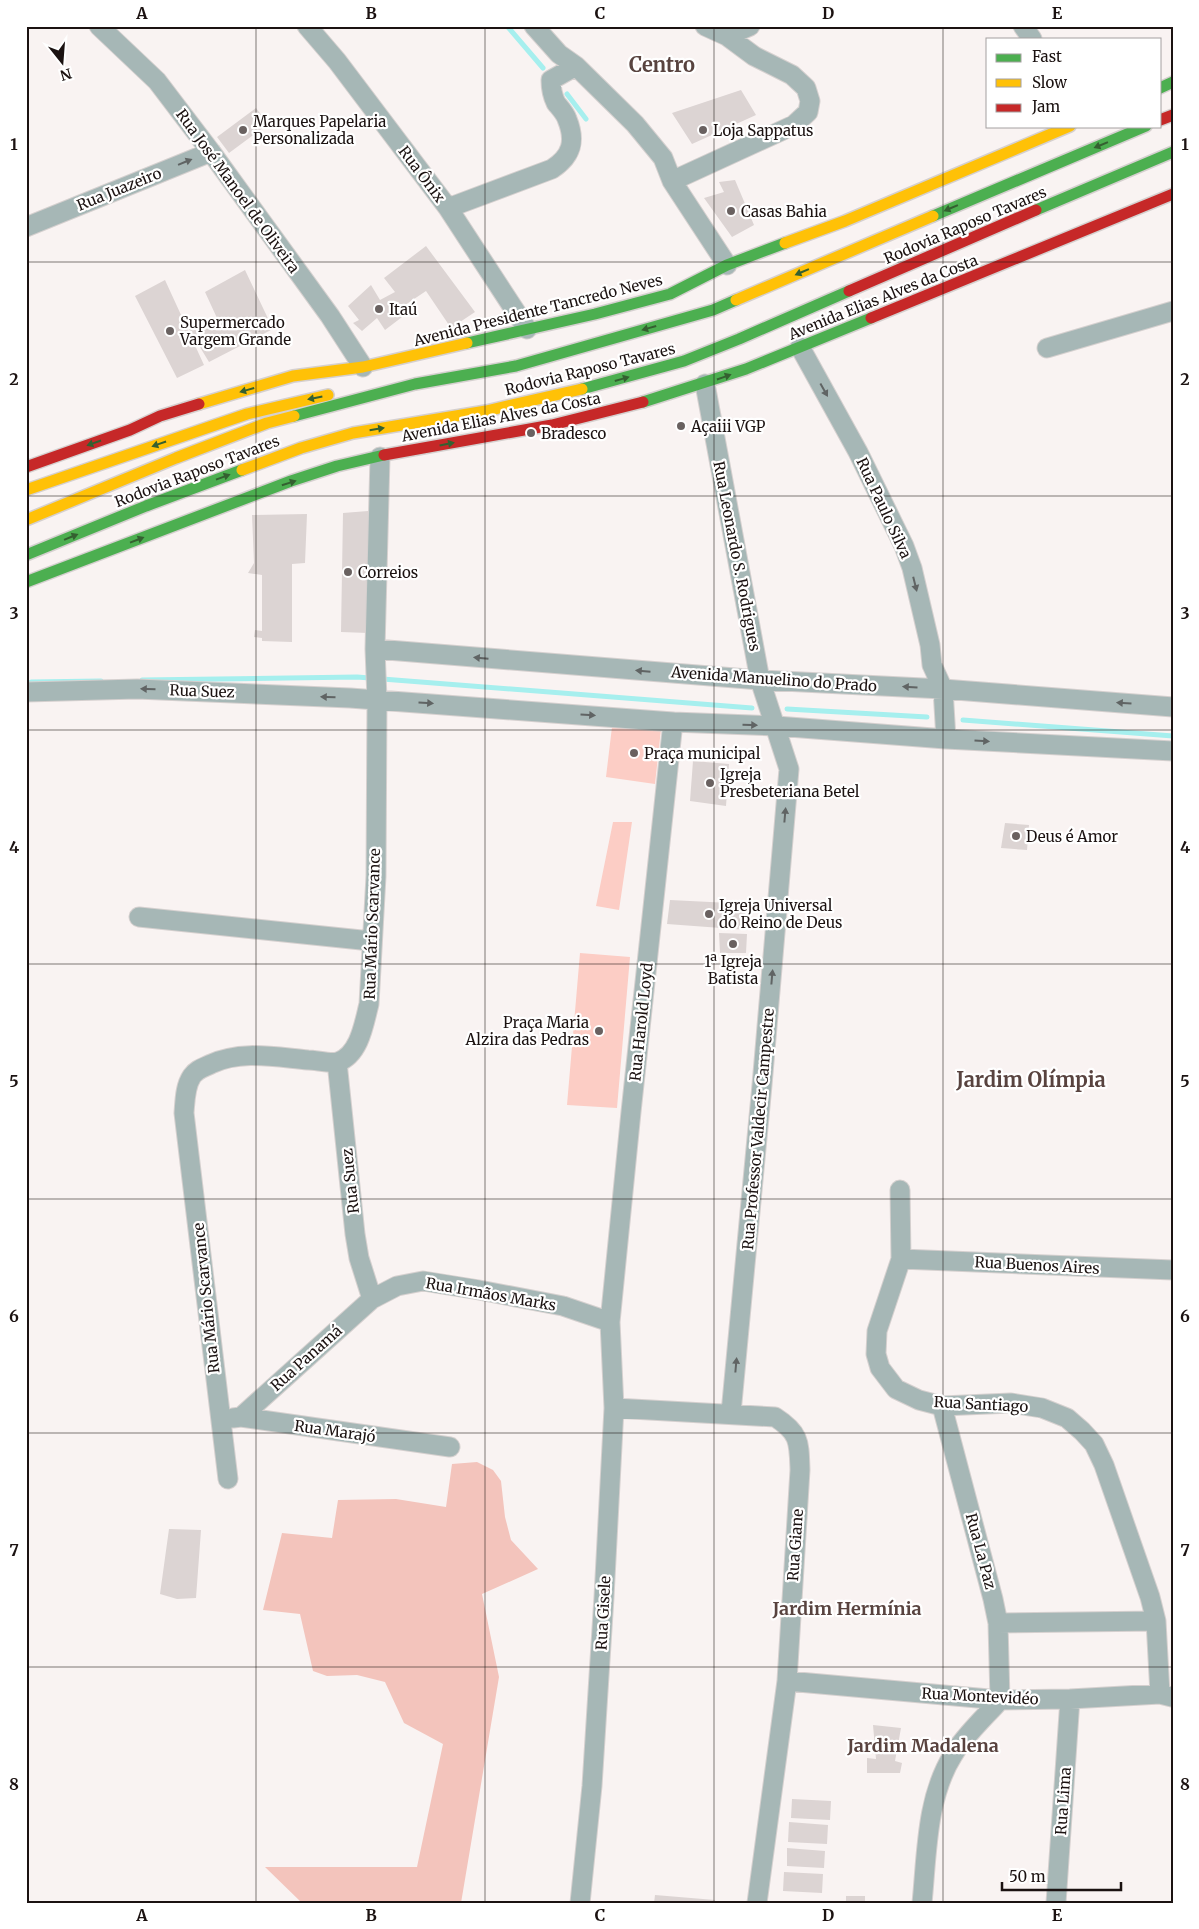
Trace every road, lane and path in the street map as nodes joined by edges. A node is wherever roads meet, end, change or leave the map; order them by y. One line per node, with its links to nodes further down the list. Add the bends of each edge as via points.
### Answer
1 (99, 26): 12 (street, Rua José Manoel de Oliveira, via 157,81)
2 (307, 26): 18 (street, Rua Ônix)
3 (534, 26): 9 (street, via 559,54)
4 (705, 26): 7 (street)
5 (750, 26): 7 (street)
6 (1023, 26): 8 (street)
7 (727, 36): 16 (street, via 754,56 792,75 806,88 810,101 808,112 794,125)
8 (1031, 38)
9 (576, 66): 16 (street, via 636,124 663,158); 18 (street, via 551,80 552,92 567,118 572,143 562,163)
10 (1065, 128): 20 (main road, Avenida Presidente Tancredo Neves, via 845,221)
11 (1141, 128): 26 (main road, Rodovia Raposo Tavares, one-way to 26, via 713,310 516,366)
12 (211, 152): 19 (street, Rua Juazeiro, one-way to 12); 25 (street, Rua José Manoel de Oliveira)
13 (1173, 152): 15 (main road, Rodovia Raposo Tavares)
14 (1173, 159): 15 (main road)
15 (1123, 174): 32 (main road, Rodovia Raposo Tavares, one-way to 15, via 301,448 353,433 486,411 592,387 684,361)
16 (672, 181): 20 (street)
17 (1173, 194): 23 (main road, Avenida Elias Alves da Costa)
18 (448, 208): 22 (street, Rua Ônix)
19 (26, 227)
20 (727, 265): 22 (main road, Avenida Presidente Tancredo Neves, via 670,294)
21 (1173, 311): 24 (street)
22 (526, 329): 25 (main road, Avenida Presidente Tancredo Neves)
23 (800, 347): 27 (main road, Avenida Elias Alves da Costa, one-way to 23); 36 (street, Rua Paulo Silva, one-way to 36, via 858,452 904,546 928,635 932,665)
24 (1047, 348)
25 (363, 367): 29 (main road, Avenida Presidente Tancredo Neves, one-way to 29, via 293,376 160,416)
26 (415, 384): 30 (main road, one-way to 30, via 360,389 247,414); 31 (main road, Rodovia Raposo Tavares, via 267,423)
27 (705, 384): 28 (main road, Avenida Elias Alves da Costa, one-way to 27, via 534,429); 35 (street, Rua Leonardo S. Rodrigues)
28 (380, 456): 33 (main road, Avenida Elias Alves da Costa, one-way to 28, via 264,491); 34 (street, Rua Mário Scarvance)
29 (26, 467)
30 (26, 490)
31 (26, 520)
32 (26, 555)
33 (26, 582)
34 (376, 649): 35 (street, Avenida Manuelino do Prado, one-way to 34); 38 (street, Rua Mário Scarvance)
35 (760, 680): 36 (street, Avenida Manuelino do Prado, one-way to 35); 41 (street, Rua Leonardo S. Rodrigues)
36 (943, 689): 39 (street, Avenida Manuelino do Prado, one-way to 36); 42 (street, Rua Paulo Silva)
37 (26, 692): 38 (street, Rua Suez, one-way to 37, via 137,688)
38 (377, 699): 40 (street, one-way to 40); 45 (street, Rua Mário Scarvance, via 376,876)
39 (1173, 707)
40 (673, 722): 41 (street, one-way to 41); 51 (street, Rua Harold Loyd)
41 (776, 726): 42 (street); 54 (street, Rua Professor Valdecir Campestre, one-way to 41, via 789,769)
42 (946, 739): 43 (street, one-way to 43)
43 (1173, 751)
44 (139, 917): 45 (street)
45 (371, 941): 46 (street, Rua Mário Scarvance, via 369,1004 364,1024 359,1041)
46 (337, 1062): 50 (street, Rua Suez, via 355,1234); 56 (street, Rua Mário Scarvance, via 238,1055 201,1067 191,1077 186,1092 184,1113)
47 (900, 1190): 48 (street, Rua Santiago)
48 (901, 1259): 49 (street, Rua Buenos Aires); 52 (street, Rua Santiago, via 877,1330 876,1354 888,1381 904,1394)
49 (1173, 1270)
50 (372, 1298): 51 (street, Rua Irmãos Marks, via 397,1286 423,1281 563,1306); 55 (street, Rua Panamá)
51 (610, 1322): 53 (street, Rua Gisele)
52 (942, 1406): 59 (street, Rua Santiago, via 1011,1403 1042,1408 1067,1418 1082,1431 1094,1444 1104,1465 1141,1568); 60 (street, Rua La Paz, via 989,1578)
53 (614, 1408): 54 (street, Rua Giane); 65 (street, Rua Gisele, via 592,1786)
54 (731, 1413): 61 (street, Rua Giane, via 775,1417 789,1426 798,1439 800,1470)
55 (242, 1417): 56 (street, Rua Marajó); 57 (street, Rua Marajó)
56 (220, 1420): 58 (street, Rua Mário Scarvance)
57 (450, 1447)
58 (228, 1479)
59 (1156, 1621): 60 (street); 62 (street, Rua Santiago)
60 (998, 1623): 64 (street, Rua La Paz)
61 (786, 1681): 64 (street, Rua Montevidéo); 66 (street, Rua Giane)
62 (1167, 1696): 63 (street, Rua Montevidéo)
63 (1070, 1698): 64 (street, Rua Montevidéo); 68 (street, Rua Lima)
64 (1000, 1700): 67 (street, via 954,1753 942,1775 934,1798)
65 (580, 1903)
66 (757, 1903)
67 (922, 1903)
68 (1056, 1903)

